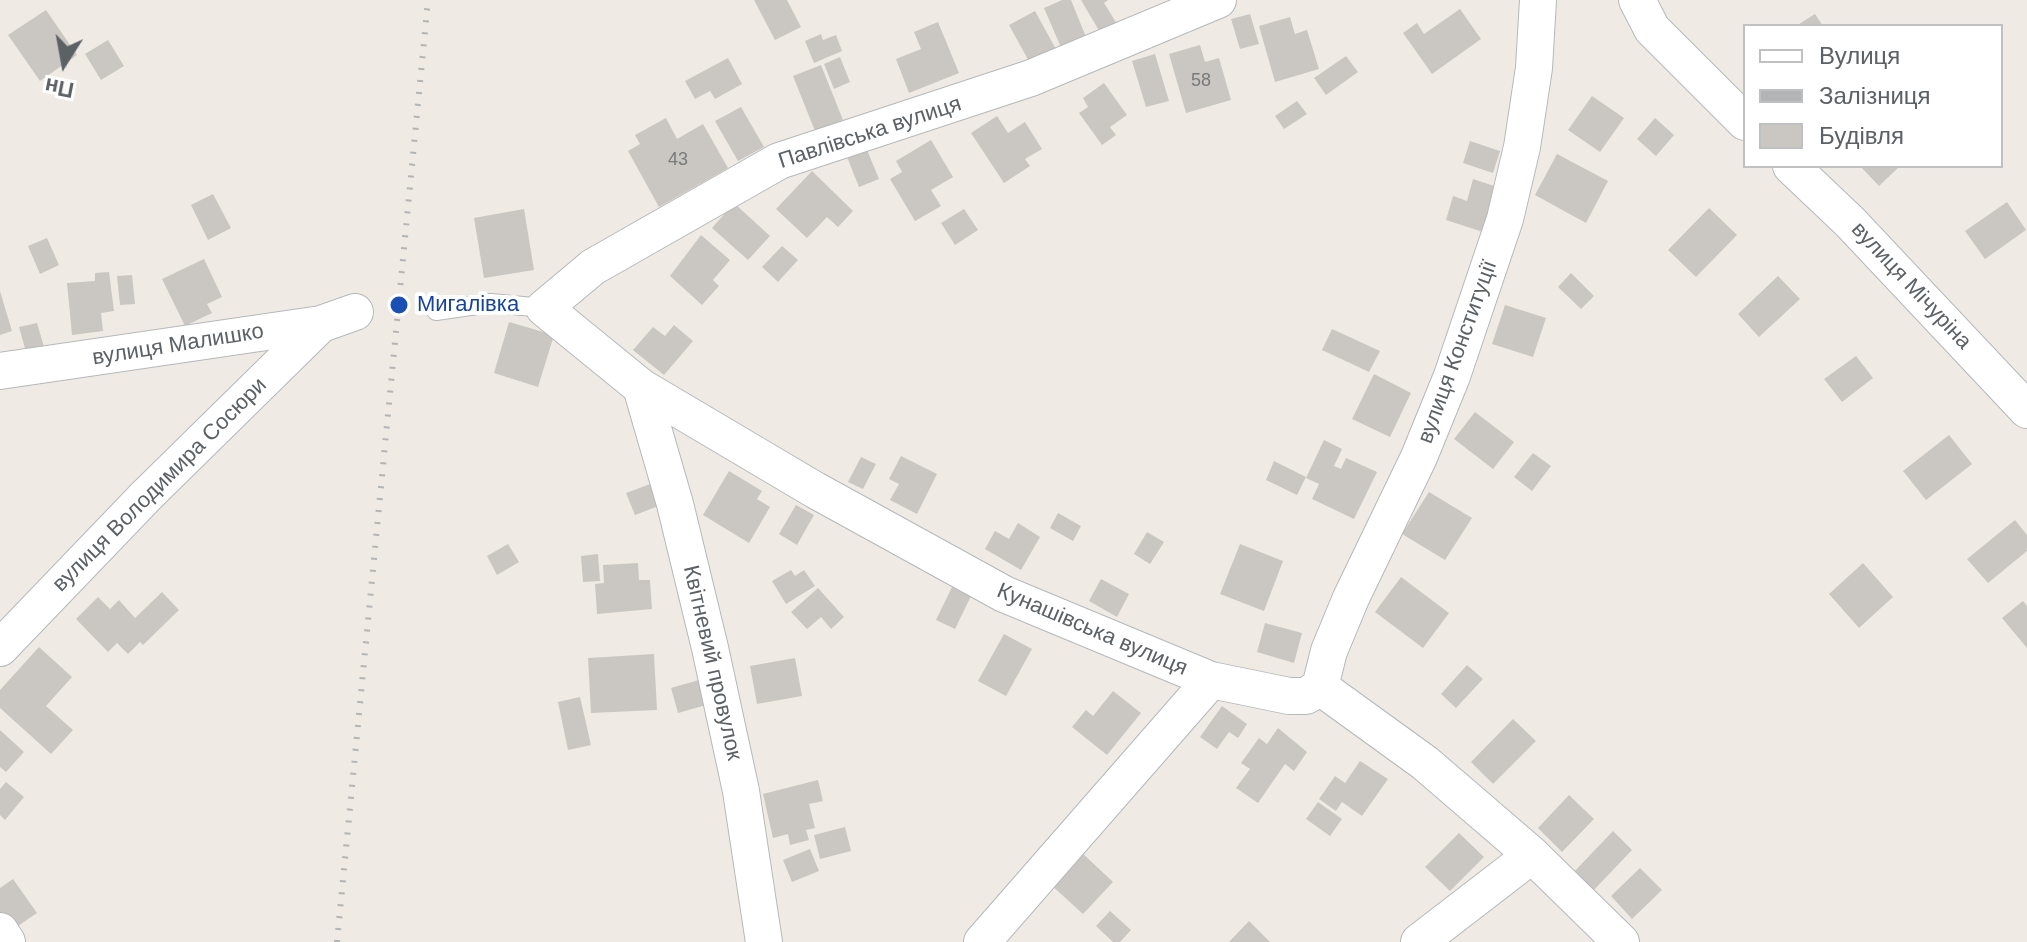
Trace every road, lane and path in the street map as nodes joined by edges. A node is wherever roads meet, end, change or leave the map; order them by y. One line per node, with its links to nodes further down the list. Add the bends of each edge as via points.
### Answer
1 (1218, 0): 6 (street, Павлівська вулиця, via 1031,78 779,161 593,267)
2 (1538, 0): 15 (street, вулиця Конституції, via 1534,68 1505,219 1452,376 1351,598)
3 (1637, 0): 4 (street, via 1652,29)
4 (1743, 120)
5 (1793, 168): 12 (street, вулиця Мічуріна)
6 (544, 308): 7 (lane, via 491,303); 11 (street, Кунашівська вулиця)
7 (436, 311)
8 (355, 312): 9 (street, вулиця Малишко)
9 (321, 324): 10 (street, вулиця Малишко); 13 (street, вулиця Володимира Сосюри)
10 (0, 371)
11 (641, 387): 14 (street, Кунашівська вулиця, via 947,565 1082,629); 19 (street, Квітневий провулок, via 710,648 741,791)
12 (2027, 410)
13 (0, 648)
14 (1211, 680): 15 (street, Кунашівська вулиця, via 1289,696 1306,696); 20 (street)
15 (1320, 687): 16 (street, via 1425,763)
16 (1532, 855): 21 (street); 22 (street)
17 (0, 931): 18 (street)
18 (7, 942)
19 (764, 942)
20 (982, 942)
21 (1419, 942)
22 (1621, 942)

